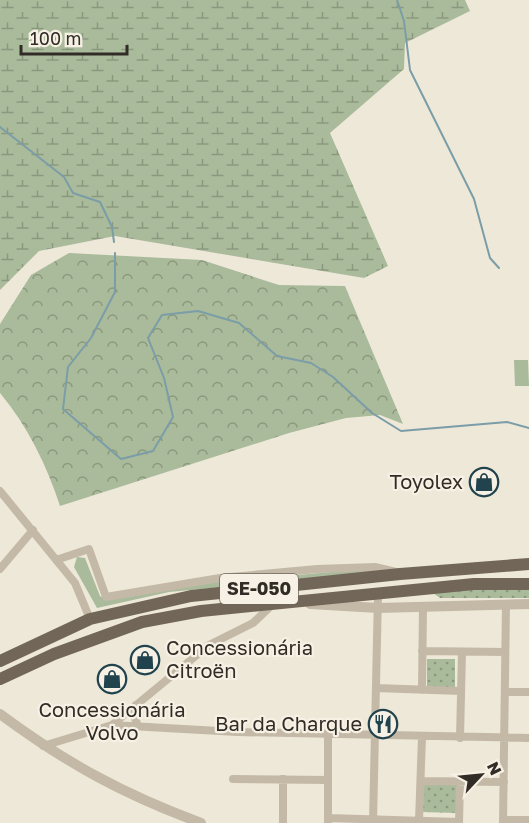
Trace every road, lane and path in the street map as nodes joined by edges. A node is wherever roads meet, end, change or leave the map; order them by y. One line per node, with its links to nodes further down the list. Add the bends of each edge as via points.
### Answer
1 (0, 491): 2 (street)
2 (33, 530): 3 (street); 5 (street)
3 (56, 560): 6 (street, via 89,549 106,597 220,578 317,569 375,567); 14 (street, via 79,589)
4 (529, 564): 6 (main road, SE-050)
5 (0, 569)
6 (400, 574): 14 (main road, SE-050, via 191,596)
7 (529, 584): 8 (main road, SE-050, via 474,584)
8 (378, 593): 9 (main road, SE-050); 13 (street)
9 (274, 603): 13 (street); 19 (main road, SE-050, via 142,622 54,654); 25 (street, via 253,623 209,645)
10 (506, 604): 11 (street); 12 (street); 17 (street)
11 (529, 604)
12 (423, 606): 13 (street); 15 (street)
13 (378, 608): 20 (street)
14 (90, 619): 18 (main road, SE-050)
15 (422, 651): 16 (street); 21 (street)
16 (462, 652): 17 (street); 22 (street)
17 (505, 652): 23 (street)
18 (0, 661)
19 (0, 679)
20 (376, 688): 21 (street); 30 (street)
21 (422, 690): 22 (street)
22 (461, 691): 32 (street)
23 (505, 692): 24 (street); 33 (street)
24 (529, 692)
25 (136, 705): 27 (street); 28 (street, via 134,716)
26 (0, 714): 35 (street)
27 (112, 725): 28 (street); 35 (street)
28 (138, 726): 29 (street)
29 (328, 734): 30 (street); 38 (street)
30 (375, 736): 31 (street); 45 (street)
31 (422, 737): 32 (street); 39 (street)
32 (459, 738): 33 (street)
33 (504, 738): 34 (street); 40 (street)
34 (529, 738)
35 (43, 746): 48 (street, via 141,801)
36 (233, 779): 37 (street)
37 (283, 779): 38 (street); 49 (street)
38 (328, 780): 43 (street)
39 (421, 781): 41 (street); 44 (street)
40 (504, 782): 41 (street); 47 (street)
41 (460, 783): 46 (street)
42 (529, 820): 47 (street)
43 (328, 821): 45 (street)
44 (420, 821): 45 (street); 46 (street)
45 (373, 822)
46 (459, 822)
47 (503, 822)
48 (201, 823)
49 (283, 823)

